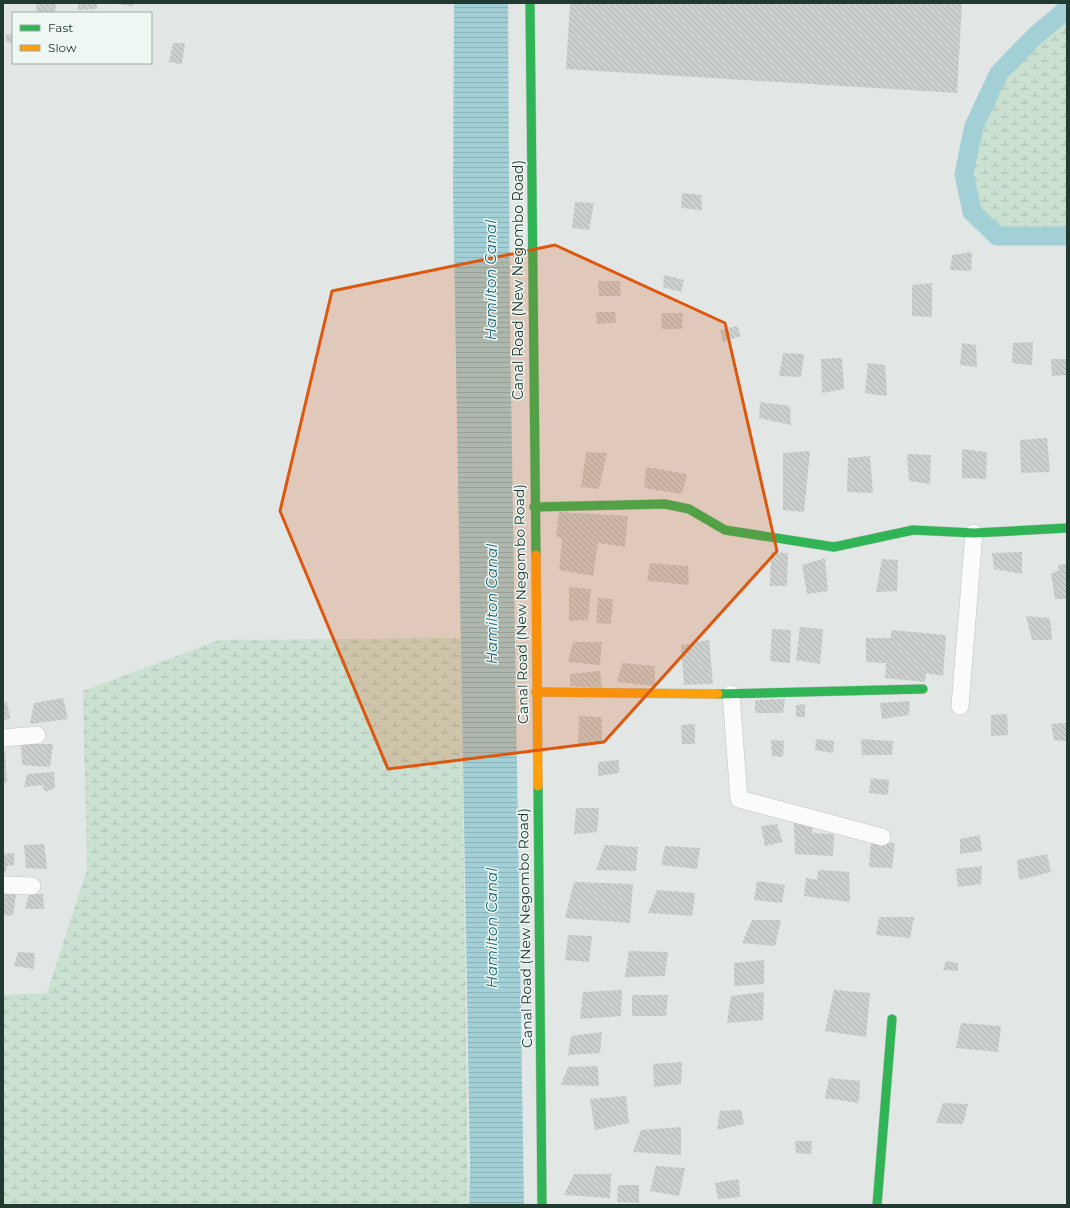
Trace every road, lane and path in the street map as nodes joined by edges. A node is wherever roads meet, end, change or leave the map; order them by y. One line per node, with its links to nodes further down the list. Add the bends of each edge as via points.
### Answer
1 (530, 3): 2 (main road, Canal Road (New Negombo Road))
2 (534, 507): 4 (main road, via 665,504 689,509 726,530 834,547 913,530); 6 (main road, Canal Road (New Negombo Road))
3 (1067, 528): 4 (main road)
4 (974, 533): 8 (street)
5 (923, 689): 7 (main road)
6 (536, 692): 7 (main road); 15 (main road, Canal Road (New Negombo Road))
7 (731, 694): 11 (street, via 739,799)
8 (960, 706)
9 (37, 735): 10 (street)
10 (3, 738)
11 (882, 837)
12 (3, 885): 13 (street)
13 (32, 886)
14 (892, 1019): 16 (main road)
15 (542, 1205)
16 (877, 1205)

